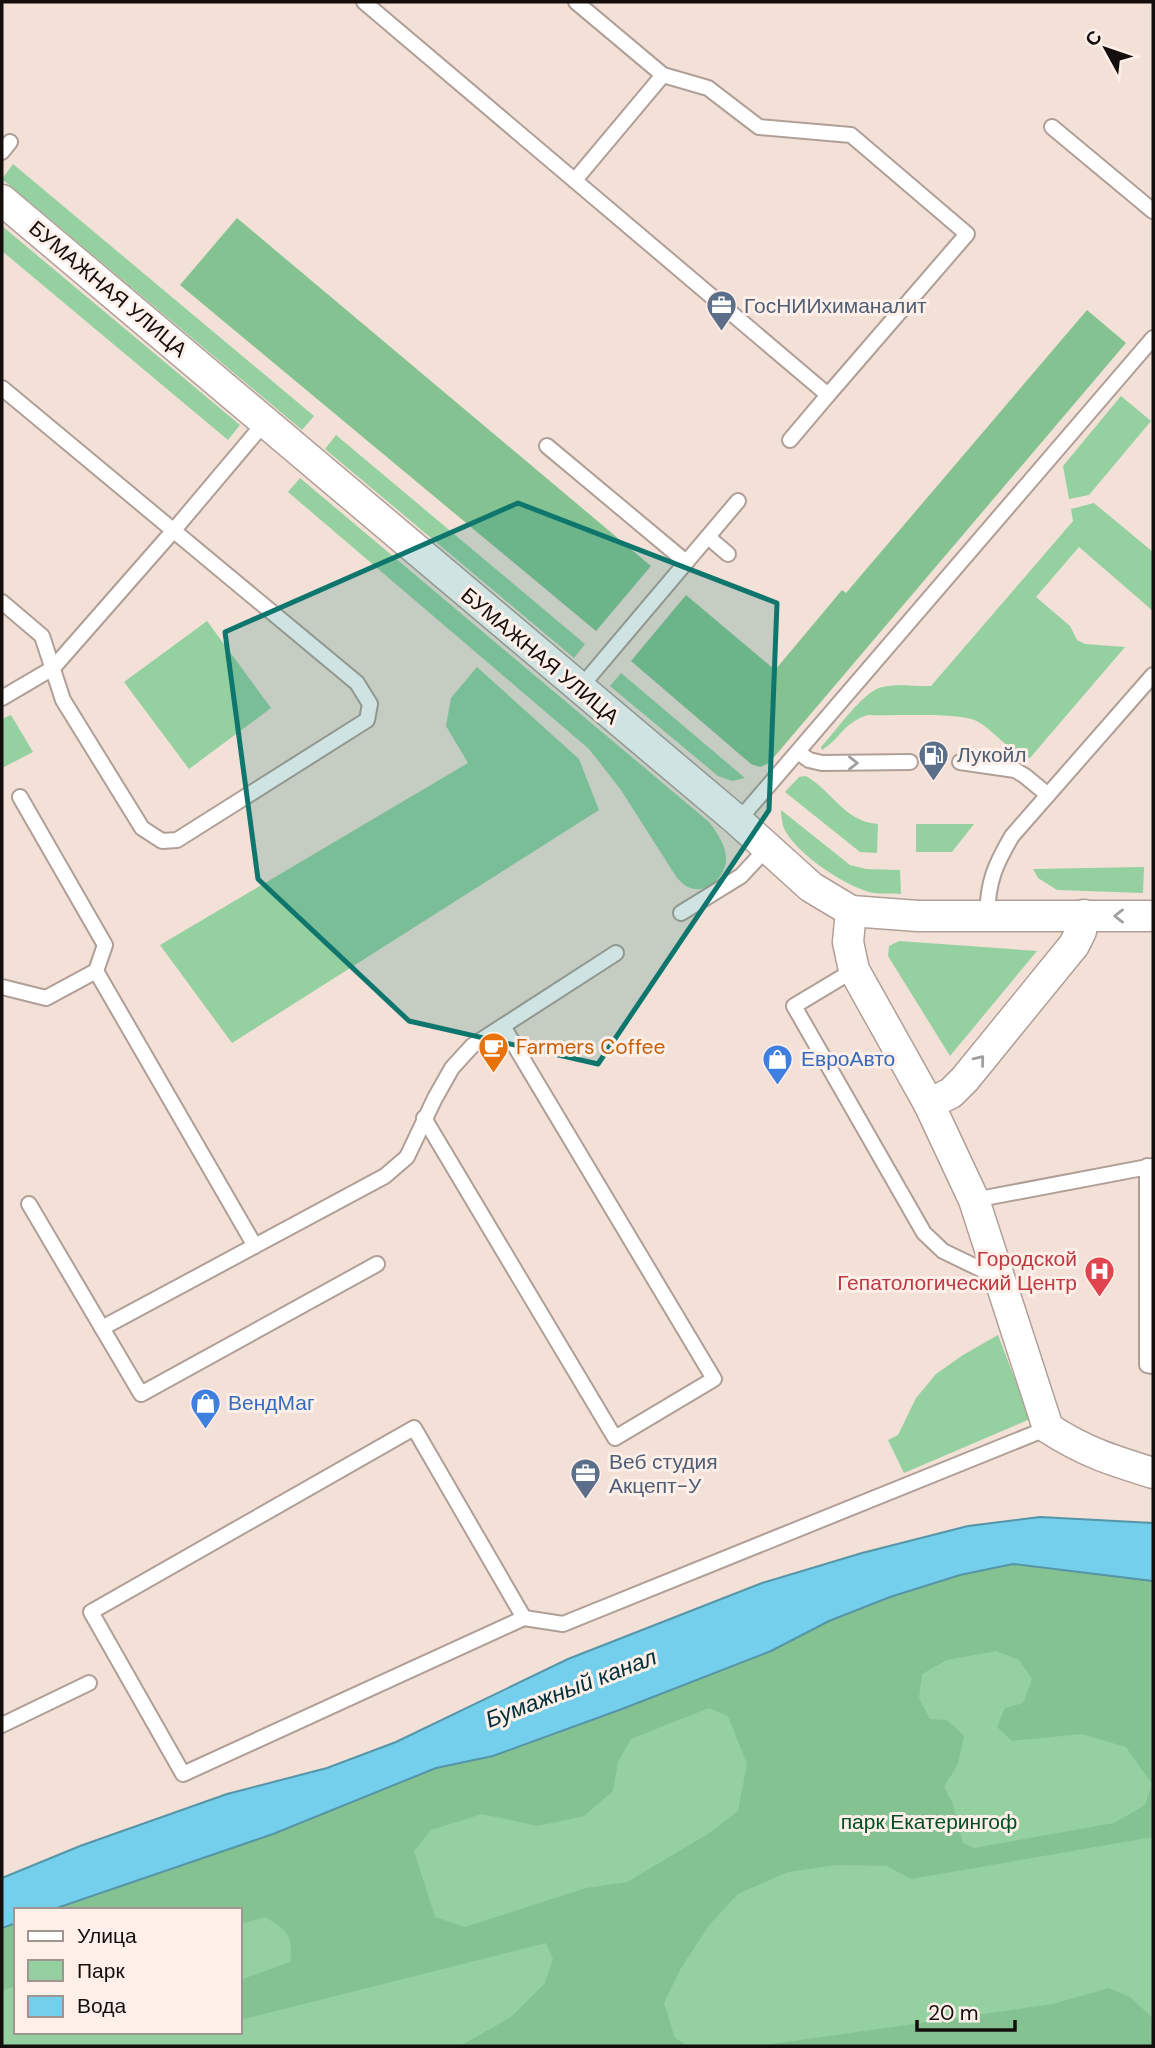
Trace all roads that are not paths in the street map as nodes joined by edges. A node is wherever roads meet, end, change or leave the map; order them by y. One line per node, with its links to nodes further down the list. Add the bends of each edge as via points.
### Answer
1 (364, 2): 5 (lane)
2 (576, 2): 3 (lane)
3 (663, 75): 5 (lane); 10 (lane, via 708,88 759,127 851,135 967,234)
4 (1052, 127): 7 (lane)
5 (575, 180): 10 (lane)
6 (2, 200): 11 (street, БУМАЖНАЯ УЛИЦА)
7 (1153, 211)
8 (1153, 338): 24 (lane)
9 (2, 388): 15 (lane)
10 (828, 395): 12 (lane)
11 (265, 422): 15 (lane); 22 (street, БУМАЖНАЯ УЛИЦА)
12 (790, 440)
13 (547, 446): 18 (lane)
14 (738, 501): 16 (lane)
15 (174, 530): 20 (lane); 20 (lane, via 357,683 370,704 367,720 177,840 162,841 142,828 63,700)
16 (708, 537): 17 (lane); 18 (lane)
17 (728, 554)
18 (686, 562): 22 (lane)
19 (2, 602): 20 (lane, via 42,636)
20 (53, 668): 23 (lane)
21 (1153, 675): 27 (lane)
22 (579, 689): 29 (street, БУМАЖНАЯ УЛИЦА)
23 (2, 698)
24 (798, 752): 26 (lane, one-way to 26, via 822,763); 29 (lane)
25 (960, 761): 27 (lane, via 1014,771)
26 (910, 762)
27 (1048, 795): 33 (lane, via 1012,836 996,863)
28 (20, 797): 38 (lane, via 105,945)
29 (738, 821): 30 (street, БУМАЖНАЯ УЛИЦА)
30 (767, 848): 31 (street, БУМАЖНАЯ УЛИЦА, via 811,887); 32 (lane, via 741,876)
31 (850, 911): 33 (street, БУМАЖНАЯ УЛИЦА); 37 (street, via 848,942)
32 (681, 913)
33 (987, 915): 34 (street, БУМАЖНАЯ УЛИЦА)
34 (1084, 915): 35 (street, БУМАЖНАЯ УЛИЦА, one-way to 34); 41 (street, one-way to 34, via 951,1093 965,1079 1074,945)
35 (1153, 916)
36 (616, 953): 40 (lane)
37 (854, 970): 41 (street); 48 (lane, via 794,1006 924,1233 943,1251)
38 (96, 971): 39 (lane, via 46,998); 46 (lane)
39 (2, 987)
40 (503, 1026): 42 (lane, via 472,1046 452,1068); 42 (lane, via 714,1379 615,1438)
41 (929, 1104): 44 (street)
42 (424, 1118): 46 (lane, via 407,1157 385,1176)
43 (1150, 1166): 44 (lane); 50 (lane, via 1147,1365)
44 (974, 1200): 48 (street)
45 (29, 1204): 49 (lane)
46 (255, 1246): 49 (lane)
47 (377, 1264): 49 (lane, via 141,1394)
48 (999, 1278): 51 (street)
49 (102, 1328)
50 (1153, 1366)
51 (1048, 1428): 52 (street, via 1078,1447); 53 (lane, via 563,1624)
52 (1153, 1473)
53 (524, 1618): 53 (lane, via 414,1428 91,1612 183,1774)
54 (89, 1683): 55 (lane)
55 (2, 1725)

